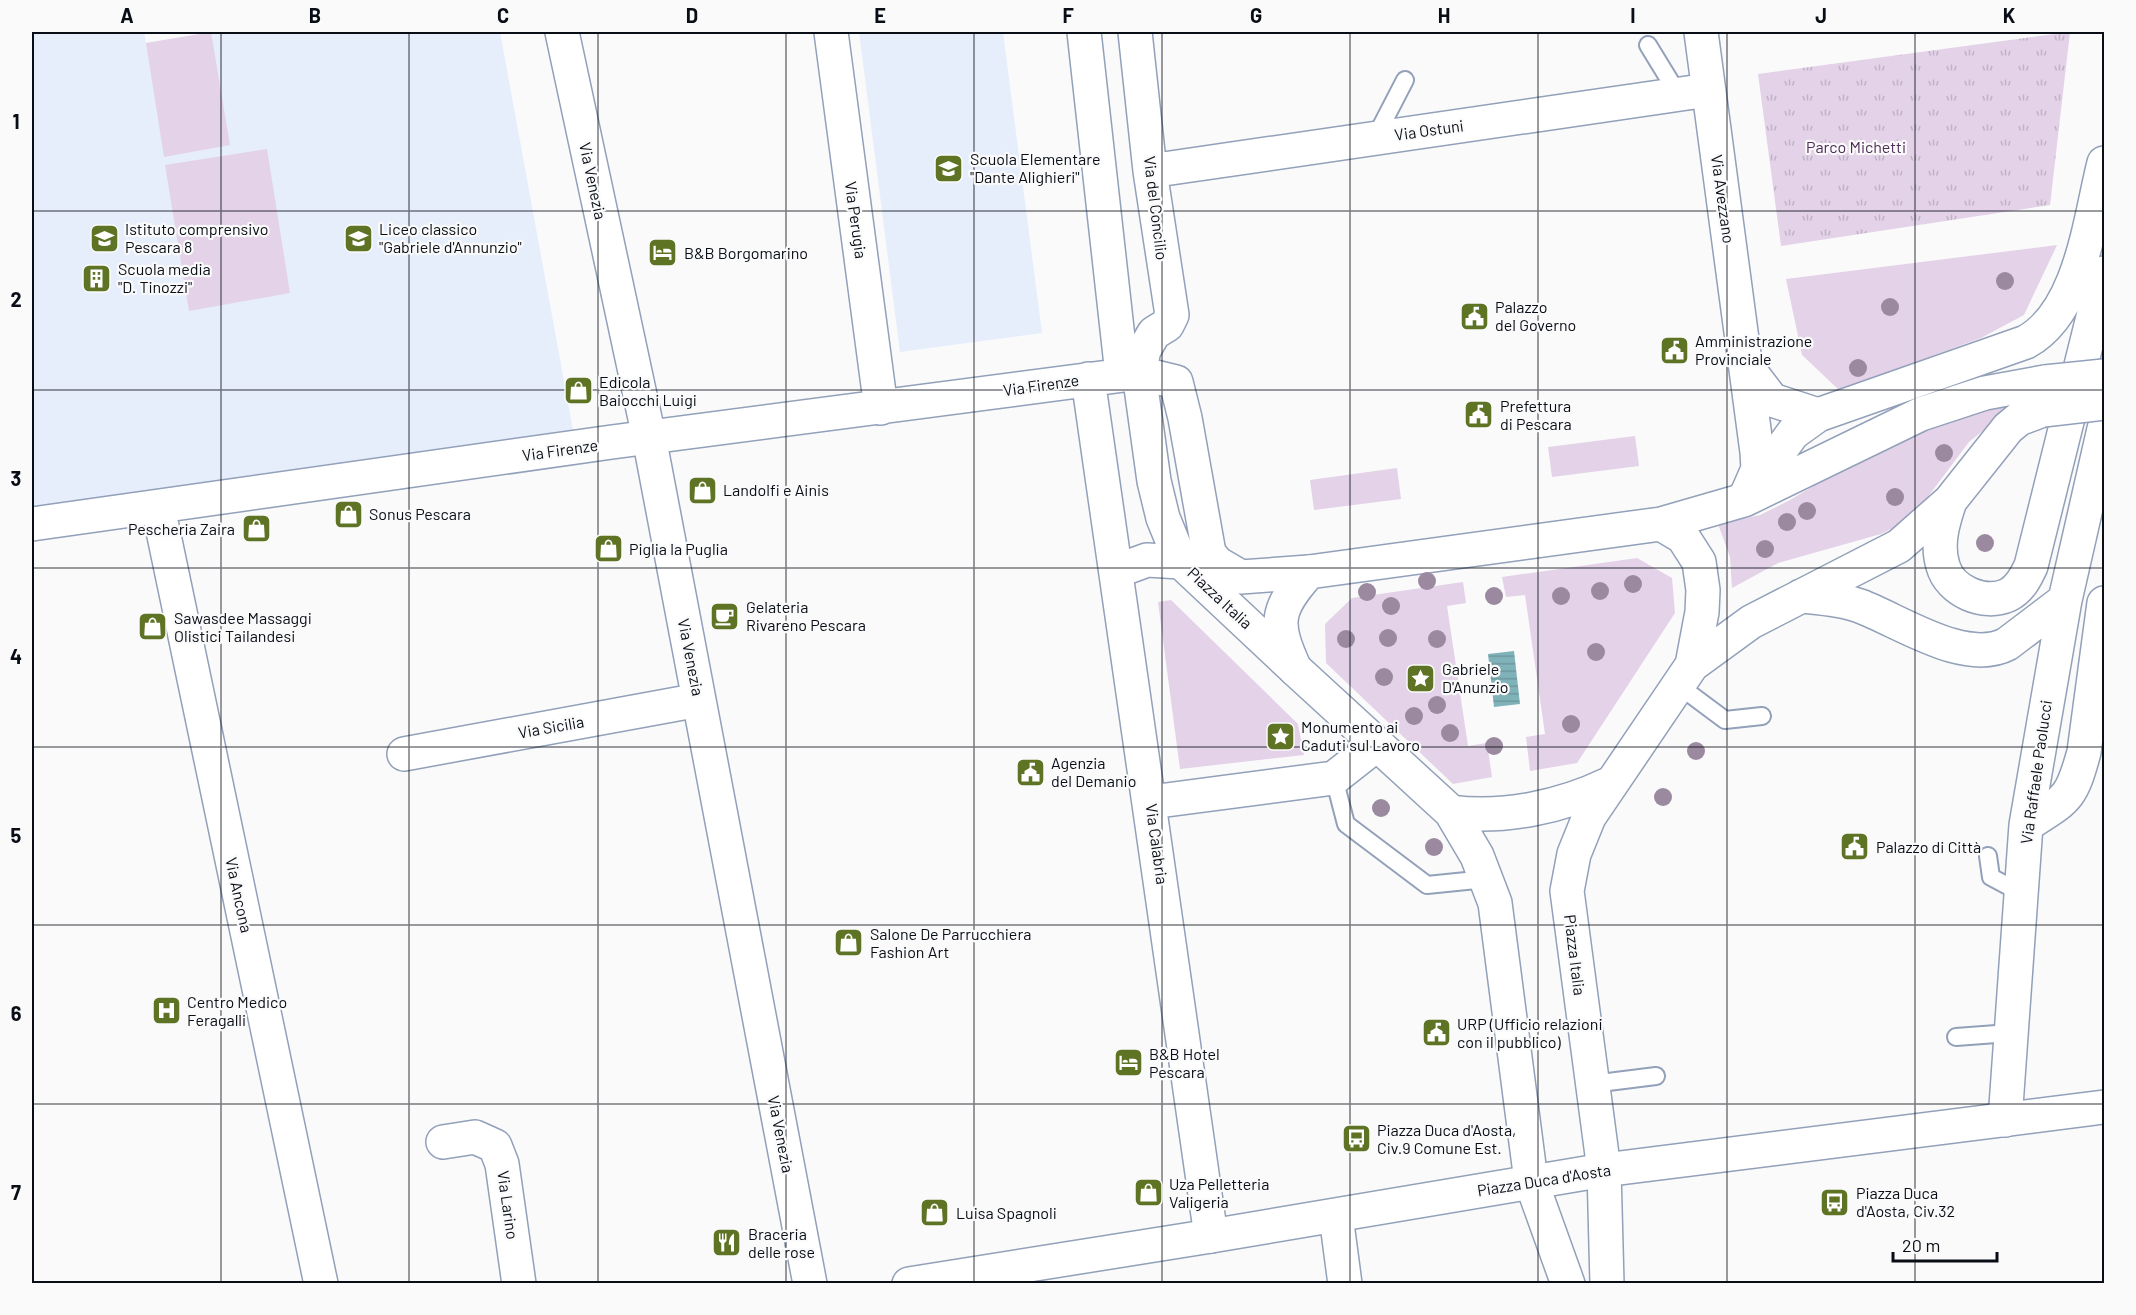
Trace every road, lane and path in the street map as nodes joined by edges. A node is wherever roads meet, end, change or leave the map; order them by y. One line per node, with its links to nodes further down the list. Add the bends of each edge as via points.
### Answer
1 (562, 32): 22 (street, Via Venezia)
2 (831, 32): 19 (street, Via Perugia)
3 (1084, 32): 14 (street)
4 (1135, 32): 11 (street, Via del Concilio)
5 (1701, 32): 8 (street, Via Avezzano)
6 (1648, 45): 8 (lane)
7 (1405, 80): 9 (lane)
8 (1693, 92): 9 (street, Via Ostuni); 13 (street, Via Avezzano)
9 (1376, 138): 11 (street, Via Ostuni)
10 (2104, 163): 20 (street, via 2075,278 2048,327 2026,342)
11 (1150, 171): 14 (street, Via del Concilio, via 1172,315 1167,325 1154,333)
12 (2104, 273): 24 (street, via 2031,566 2010,594 1984,598 1951,582 1943,568 1940,543)
13 (1746, 366): 20 (street, Via Avezzano, via 1772,400); 23 (street, Via Avezzano, via 1758,469)
14 (1131, 374): 16 (street); 28 (street, Piazza Italia, via 1162,519); 30 (street, Piazza Italia, via 1176,382 1209,553 1217,563 1241,577)
15 (2104, 376): 17 (street, bridge)
16 (1089, 379): 19 (street, Via Firenze); 29 (street, Via Calabria)
17 (2044, 396): 18 (street, bridge); 23 (street, Piazza Italia, via 1985,393 1921,414); 24 (street, via 2008,429)
18 (2104, 403)
19 (881, 408): 22 (street, Via Firenze)
20 (1818, 415): 23 (street, via 1793,434)
21 (2104, 429): 32 (street, Via Raffaele Paolucci)
22 (649, 437): 25 (street, Via Firenze); 36 (street, Via Venezia)
23 (1744, 500): 27 (street, Piazza Italia)
24 (1950, 501): 31 (street, via 1899,546)
25 (158, 507): 26 (street, Via Firenze); 59 (street, Via Ancona)
26 (32, 524)
27 (1661, 524): 30 (street, Piazza Italia); 35 (street, Piazza Italia, via 1683,537 1699,562 1702,612)
28 (1181, 562): 29 (street, via 1147,560); 34 (street, Piazza Italia)
29 (1118, 571): 42 (street, Via Calabria)
30 (1309, 572): 34 (street, Piazza Italia, via 1292,590 1280,615 1283,643)
31 (1801, 596): 32 (street, via 1858,606 1947,644 1983,651 2007,644); 35 (street, via 1751,622)
32 (2065, 600): 44 (street, Via Raffaele Paolucci)
33 (2104, 603): 44 (street, via 2078,776 2066,800)
34 (1295, 669): 38 (street, Piazza Italia)
35 (1685, 675): 37 (lane, via 1725,720); 41 (street, Piazza Italia)
36 (699, 700): 39 (street, Via Sicilia); 61 (street, Via Venezia)
37 (1762, 716)
38 (1376, 745): 40 (street); 43 (street, Piazza Italia)
39 (404, 754)
40 (1334, 778): 42 (street); 46 (lane, via 1346,824 1426,885)
41 (1609, 784): 43 (street, Piazza Italia, via 1577,800 1520,811 1479,816); 51 (street, Piazza Italia, via 1574,855 1567,891)
42 (1150, 802): 58 (street, Via Calabria)
43 (1451, 812): 46 (street, Piazza Italia)
44 (2026, 825): 47 (street, Via Raffaele Paolucci)
45 (1988, 855): 47 (lane, via 1991,877)
46 (1486, 879): 56 (street, Piazza Italia, via 1495,903)
47 (2021, 894): 48 (street, Via Raffaele Paolucci)
48 (2010, 1033): 49 (lane); 53 (street, Via Raffaele Paolucci)
49 (1956, 1037)
50 (1656, 1076): 51 (lane)
51 (1592, 1084): 55 (street, Piazza Italia)
52 (2104, 1107): 53 (street, Piazza Duca d'Aosta)
53 (2019, 1118): 55 (street, Piazza Duca d'Aosta)
54 (443, 1142): 60 (street, Via Larino, via 475,1137 495,1146 502,1164)
55 (1604, 1170): 56 (street, Piazza Duca d'Aosta); 65 (street, Piazza Italia)
56 (1532, 1181): 57 (street, Piazza Duca d'Aosta); 64 (street, Piazza Italia)
57 (1336, 1216): 58 (street, Piazza Duca d'Aosta); 63 (street)
58 (1211, 1236): 62 (street, Piazza Duca d'Aosta)
59 (321, 1284)
60 (519, 1284)
61 (810, 1284)
62 (909, 1284)
63 (1345, 1284)
64 (1568, 1284)
65 (1607, 1284)

